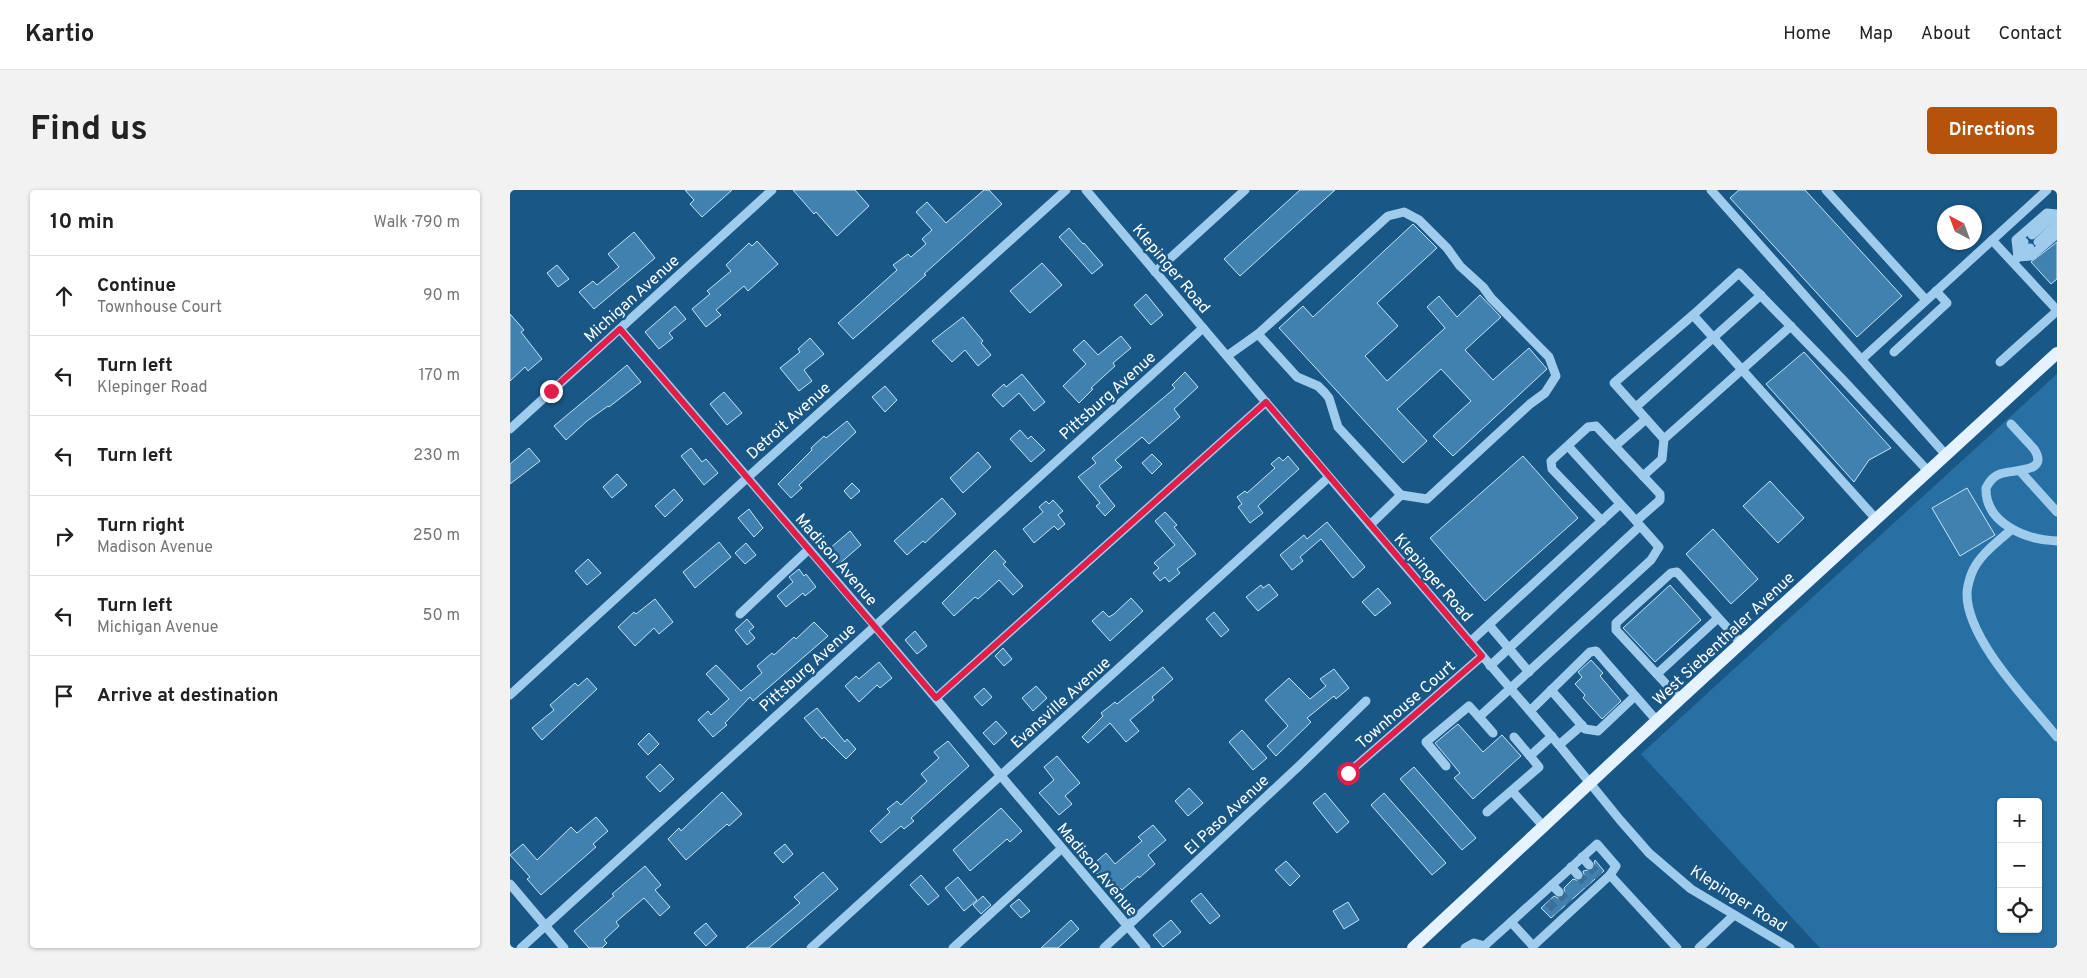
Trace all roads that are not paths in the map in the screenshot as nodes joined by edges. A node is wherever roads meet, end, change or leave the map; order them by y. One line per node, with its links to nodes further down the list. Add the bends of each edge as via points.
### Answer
1 (772, 190): 22 (street, Michigan Avenue)
2 (1066, 190): 44 (street, Detroit Avenue)
3 (1086, 190): 14 (street, Klepinger Road)
4 (1245, 190): 14 (street)
5 (1711, 190): 28 (street)
6 (1826, 190): 17 (street)
7 (2047, 190): 11 (street)
8 (2057, 215): 9 (street, via 2035,238); 13 (street, via 2047,213 2016,240)
9 (2057, 224)
10 (2057, 234): 13 (street, via 2032,256)
11 (1992, 240): 13 (street); 15 (street)
12 (2027, 245): 13 (street)
13 (2015, 259): 18 (street)
14 (1155, 272): 21 (street, Klepinger Road)
15 (1936, 290): 17 (street); 25 (street, via 1947,303)
16 (1761, 295): 19 (street, via 1739,273); 20 (street); 24 (street)
17 (1926, 300): 28 (street)
18 (2057, 310): 29 (street)
19 (1693, 314): 24 (street); 32 (street, via 1614,383)
20 (1791, 326): 30 (street); 40 (street)
21 (1203, 328): 27 (street, Klepinger Road); 58 (street, Pittsburg Avenue)
22 (620, 329): 35 (street, Michigan Avenue); 44 (street, Madison Avenue)
23 (1258, 334): 27 (street); 45 (street, via 1298,378 1318,386 1325,393 1338,427); 45 (street, via 1388,216 1404,212 1419,220 1549,357 1556,376 1545,393 1427,499)
24 (1714, 338): 30 (street); 32 (street)
25 (1894, 352)
26 (2057, 353): 39 (main road, West Siebenthaler Avenue)
27 (1227, 356): 31 (street, Klepinger Road)
28 (1862, 359): 39 (street)
29 (2000, 362)
30 (1743, 370): 36 (street); 48 (street)
31 (1266, 402): 43 (street, Klepinger Road); 70 (street)
32 (1636, 407): 33 (street)
33 (1646, 418): 36 (street); 38 (street)
34 (2011, 424): 41 (street, via 2037,454 2034,467)
35 (510, 429)
36 (1664, 439): 42 (street, via 1662,459)
37 (1568, 446): 38 (street, via 1588,427 1596,426); 46 (street); 49 (street, via 1551,461 1552,469)
38 (1615, 446): 42 (street)
39 (1946, 455): 40 (main road, West Siebenthaler Avenue)
40 (1928, 471): 48 (main road, West Siebenthaler Avenue)
41 (2020, 471): 47 (street); 52 (street, via 2000,474 1986,488 1991,507)
42 (1643, 476): 50 (street, via 1660,494 1660,500)
43 (1329, 477): 51 (street, Klepinger Road); 85 (street, Evansville Avenue)
44 (747, 478): 54 (street, Madison Avenue); 68 (street, Detroit Avenue)
45 (1402, 495): 51 (street)
46 (1620, 504): 49 (street); 50 (street)
47 (2057, 512)
48 (1876, 519): 60 (main road, West Siebenthaler Avenue)
49 (1602, 521): 57 (street)
50 (1638, 523): 61 (street); 64 (street, via 1659,547 1651,560)
51 (1370, 525): 59 (street, Klepinger Road)
52 (2011, 530): 53 (street); 80 (street, via 1979,561 1971,574 1966,593 1971,617 1982,642)
53 (2057, 541)
54 (808, 550): 55 (street); 58 (street, Madison Avenue)
55 (740, 614)
56 (1718, 618): 60 (street); 65 (street); 65 (street, via 1677,572 1671,573 1616,624 1616,630)
57 (1489, 624): 59 (street); 61 (street)
58 (875, 626): 70 (street, Madison Avenue); 103 (street, Pittsburg Avenue)
59 (1470, 642): 62 (street, Klepinger Road)
60 (1741, 643): 71 (main road, West Siebenthaler Avenue)
61 (1509, 648): 63 (street); 64 (street)
62 (1482, 656): 63 (street, Klepinger Road); 84 (street, Townhouse Court)
63 (1490, 666): 66 (street, Klepinger Road)
64 (1529, 672): 66 (street)
65 (1657, 674): 71 (street)
66 (1510, 688): 73 (street, Klepinger Road); 74 (street)
67 (1551, 690): 69 (street, via 1590,652 1596,651); 73 (street); 76 (street)
68 (510, 695)
69 (1635, 696): 75 (street); 76 (street, via 1598,731)
70 (936, 698): 85 (street, Madison Avenue)
71 (1680, 699): 75 (main road, West Siebenthaler Avenue)
72 (1366, 701): 104 (street, El Paso Avenue)
73 (1530, 711): 78 (street, Klepinger Road)
74 (1479, 717): 77 (street); 83 (street, via 1468,706 1426,742)
75 (1657, 721): 86 (main road, West Siebenthaler Avenue)
76 (1582, 725): 81 (street)
77 (1493, 733)
78 (1552, 736): 81 (street, Klepinger Road); 82 (street)
79 (1514, 737): 82 (street)
80 (2057, 737)
81 (1559, 745): 86 (street, Klepinger Road)
82 (1530, 756): 87 (street, via 1539,767)
83 (1446, 766)
84 (1348, 773)
85 (1000, 777): 90 (street, Madison Avenue); 108 (street, Evansville Avenue)
86 (1591, 784): 89 (main road, West Siebenthaler Avenue); 101 (street, Klepinger Road, via 1666,869 1691,889)
87 (1512, 791): 88 (street); 89 (street)
88 (1487, 812)
89 (1544, 827): 112 (main road, West Siebenthaler Avenue)
90 (1061, 849): 104 (street, Madison Avenue); 109 (street)
91 (1582, 857): 92 (street); 93 (street); 95 (street, via 1597,844 1616,866)
92 (1589, 865)
93 (1571, 867): 94 (street); 97 (street)
94 (1578, 875)
95 (1604, 877): 102 (street, via 1560,915 1533,946); 114 (street)
96 (510, 884): 103 (street)
97 (1552, 885): 98 (street); 99 (street)
98 (1559, 892)
99 (1541, 895): 100 (street); 102 (street)
100 (1548, 902)
101 (1734, 915): 115 (street); 116 (street, Klepinger Road)
102 (1511, 922): 105 (street)
103 (545, 926): 106 (street, Pittsburg Avenue); 107 (street)
104 (1127, 927): 110 (street, El Paso Avenue); 111 (street, Madison Avenue)
105 (1484, 947): 113 (street, via 1474,943)
106 (520, 948)
107 (564, 948)
108 (811, 948)
109 (953, 948)
110 (1104, 948)
111 (1146, 948)
112 (1413, 948)
113 (1465, 948)
114 (1677, 948)
115 (1699, 948)
116 (1790, 948)

